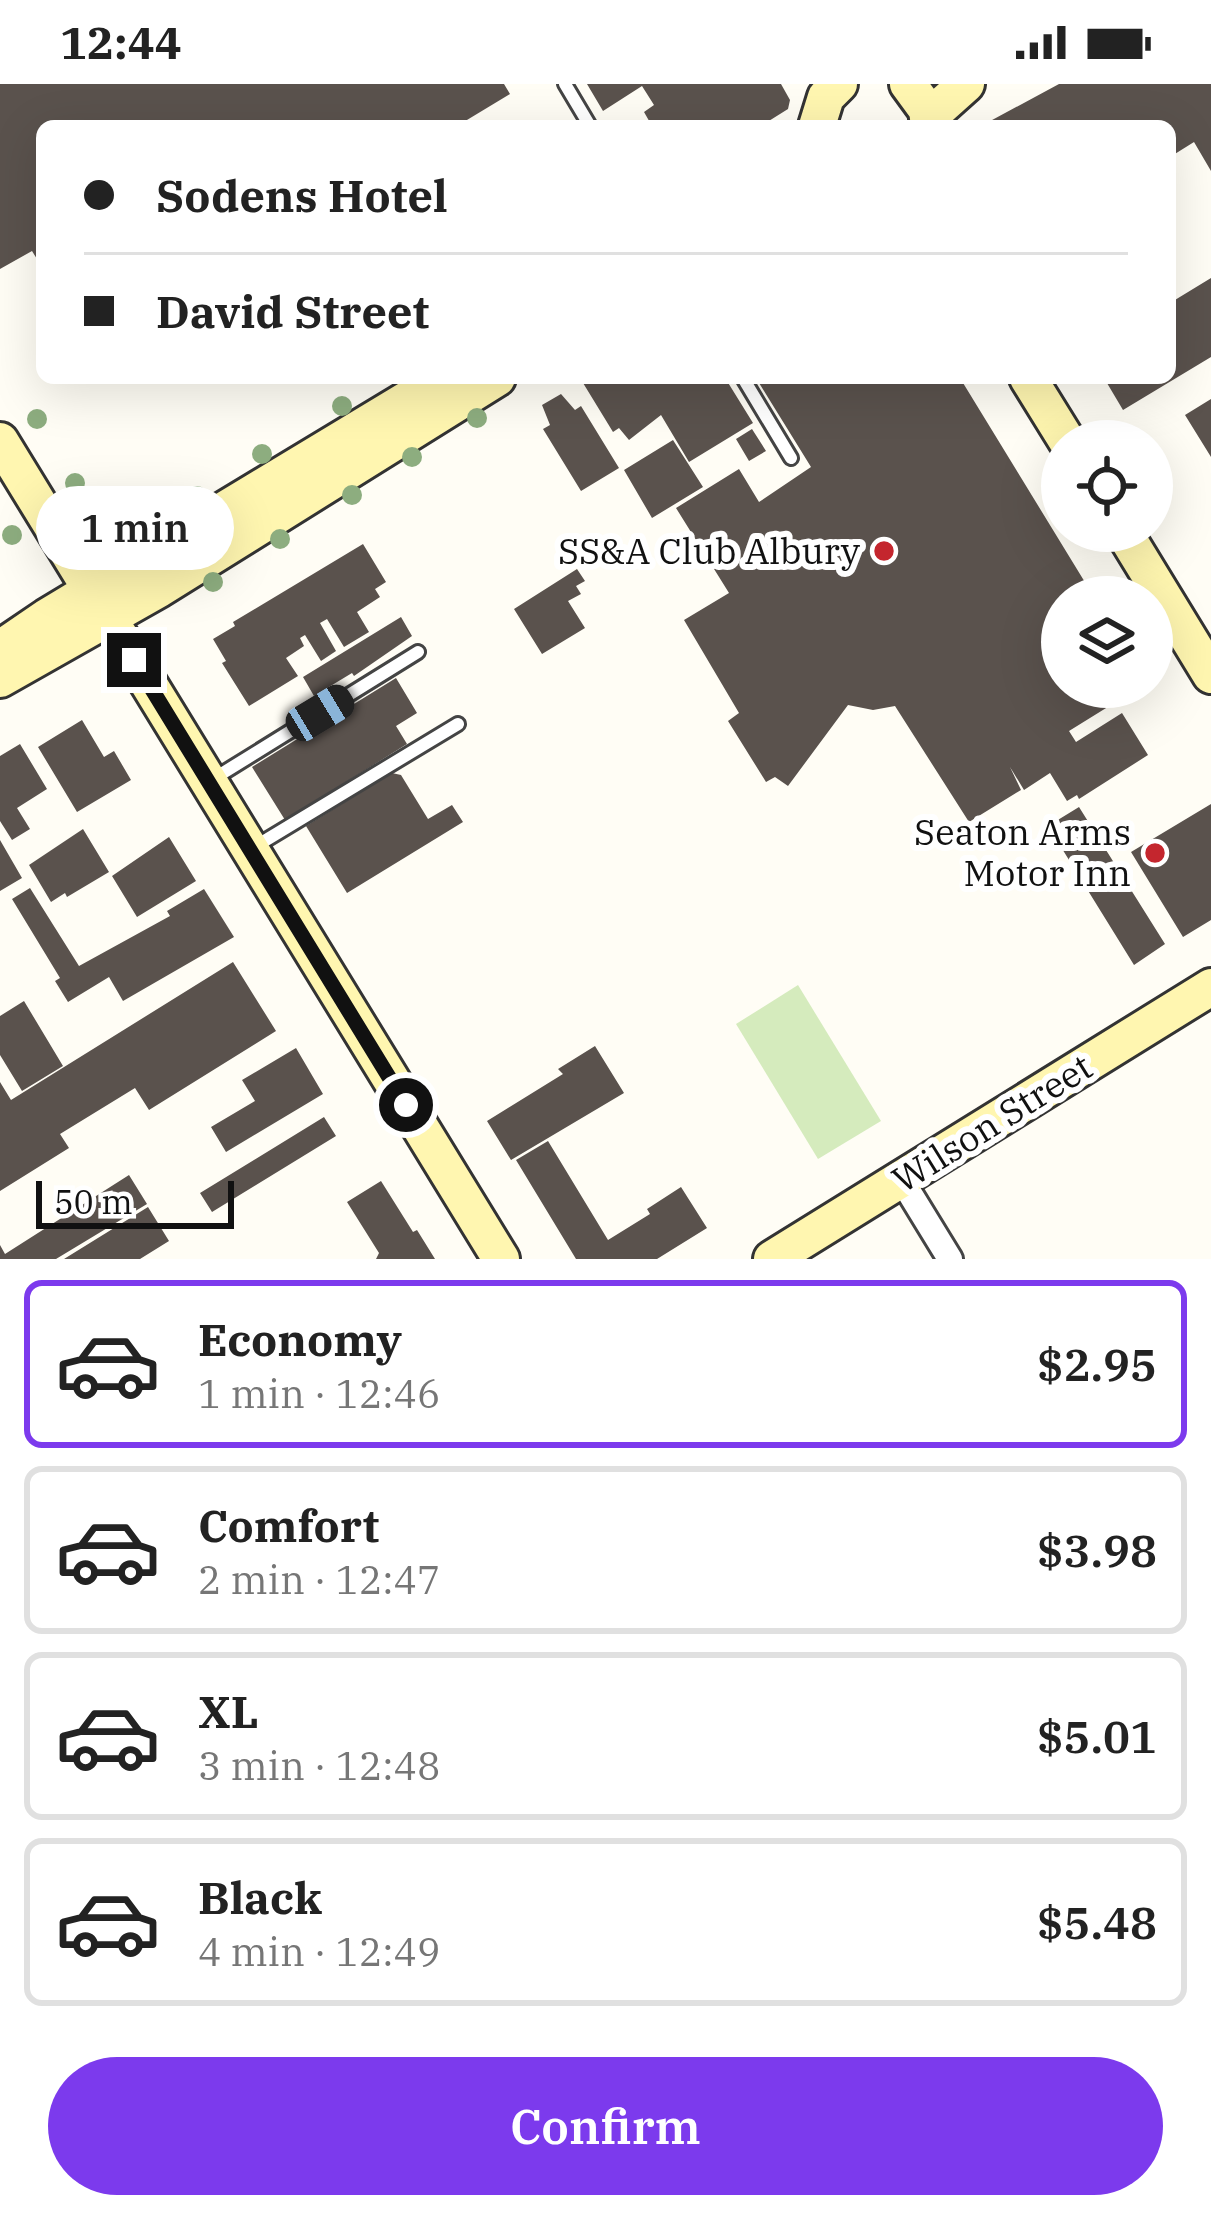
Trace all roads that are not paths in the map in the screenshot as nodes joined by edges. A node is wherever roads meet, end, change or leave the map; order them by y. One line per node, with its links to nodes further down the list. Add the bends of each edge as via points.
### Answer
1 (565, 84): 4 (lane)
2 (908, 84): 5 (street)
3 (966, 84): 6 (street)
4 (586, 120)
5 (928, 120)
6 (931, 120)
7 (435, 384): 14 (street)
8 (484, 384): 14 (street)
9 (747, 384): 13 (lane)
10 (1032, 384): 11 (street)
11 (1054, 420)
12 (0, 442): 16 (street)
13 (791, 458)
14 (327, 466): 16 (street)
15 (1136, 552): 19 (street)
16 (100, 604): 17 (street); 20 (street); 22 (street)
17 (0, 650)
18 (418, 652): 22 (lane)
19 (1211, 675)
20 (0, 679)
21 (458, 724): 23 (lane)
22 (209, 781): 23 (street)
23 (250, 849): 26 (street)
24 (1211, 987): 25 (street, Wilson Street)
25 (901, 1179): 27 (street, Wilson Street); 28 (street)
26 (501, 1259)
27 (772, 1259)
28 (950, 1259)

